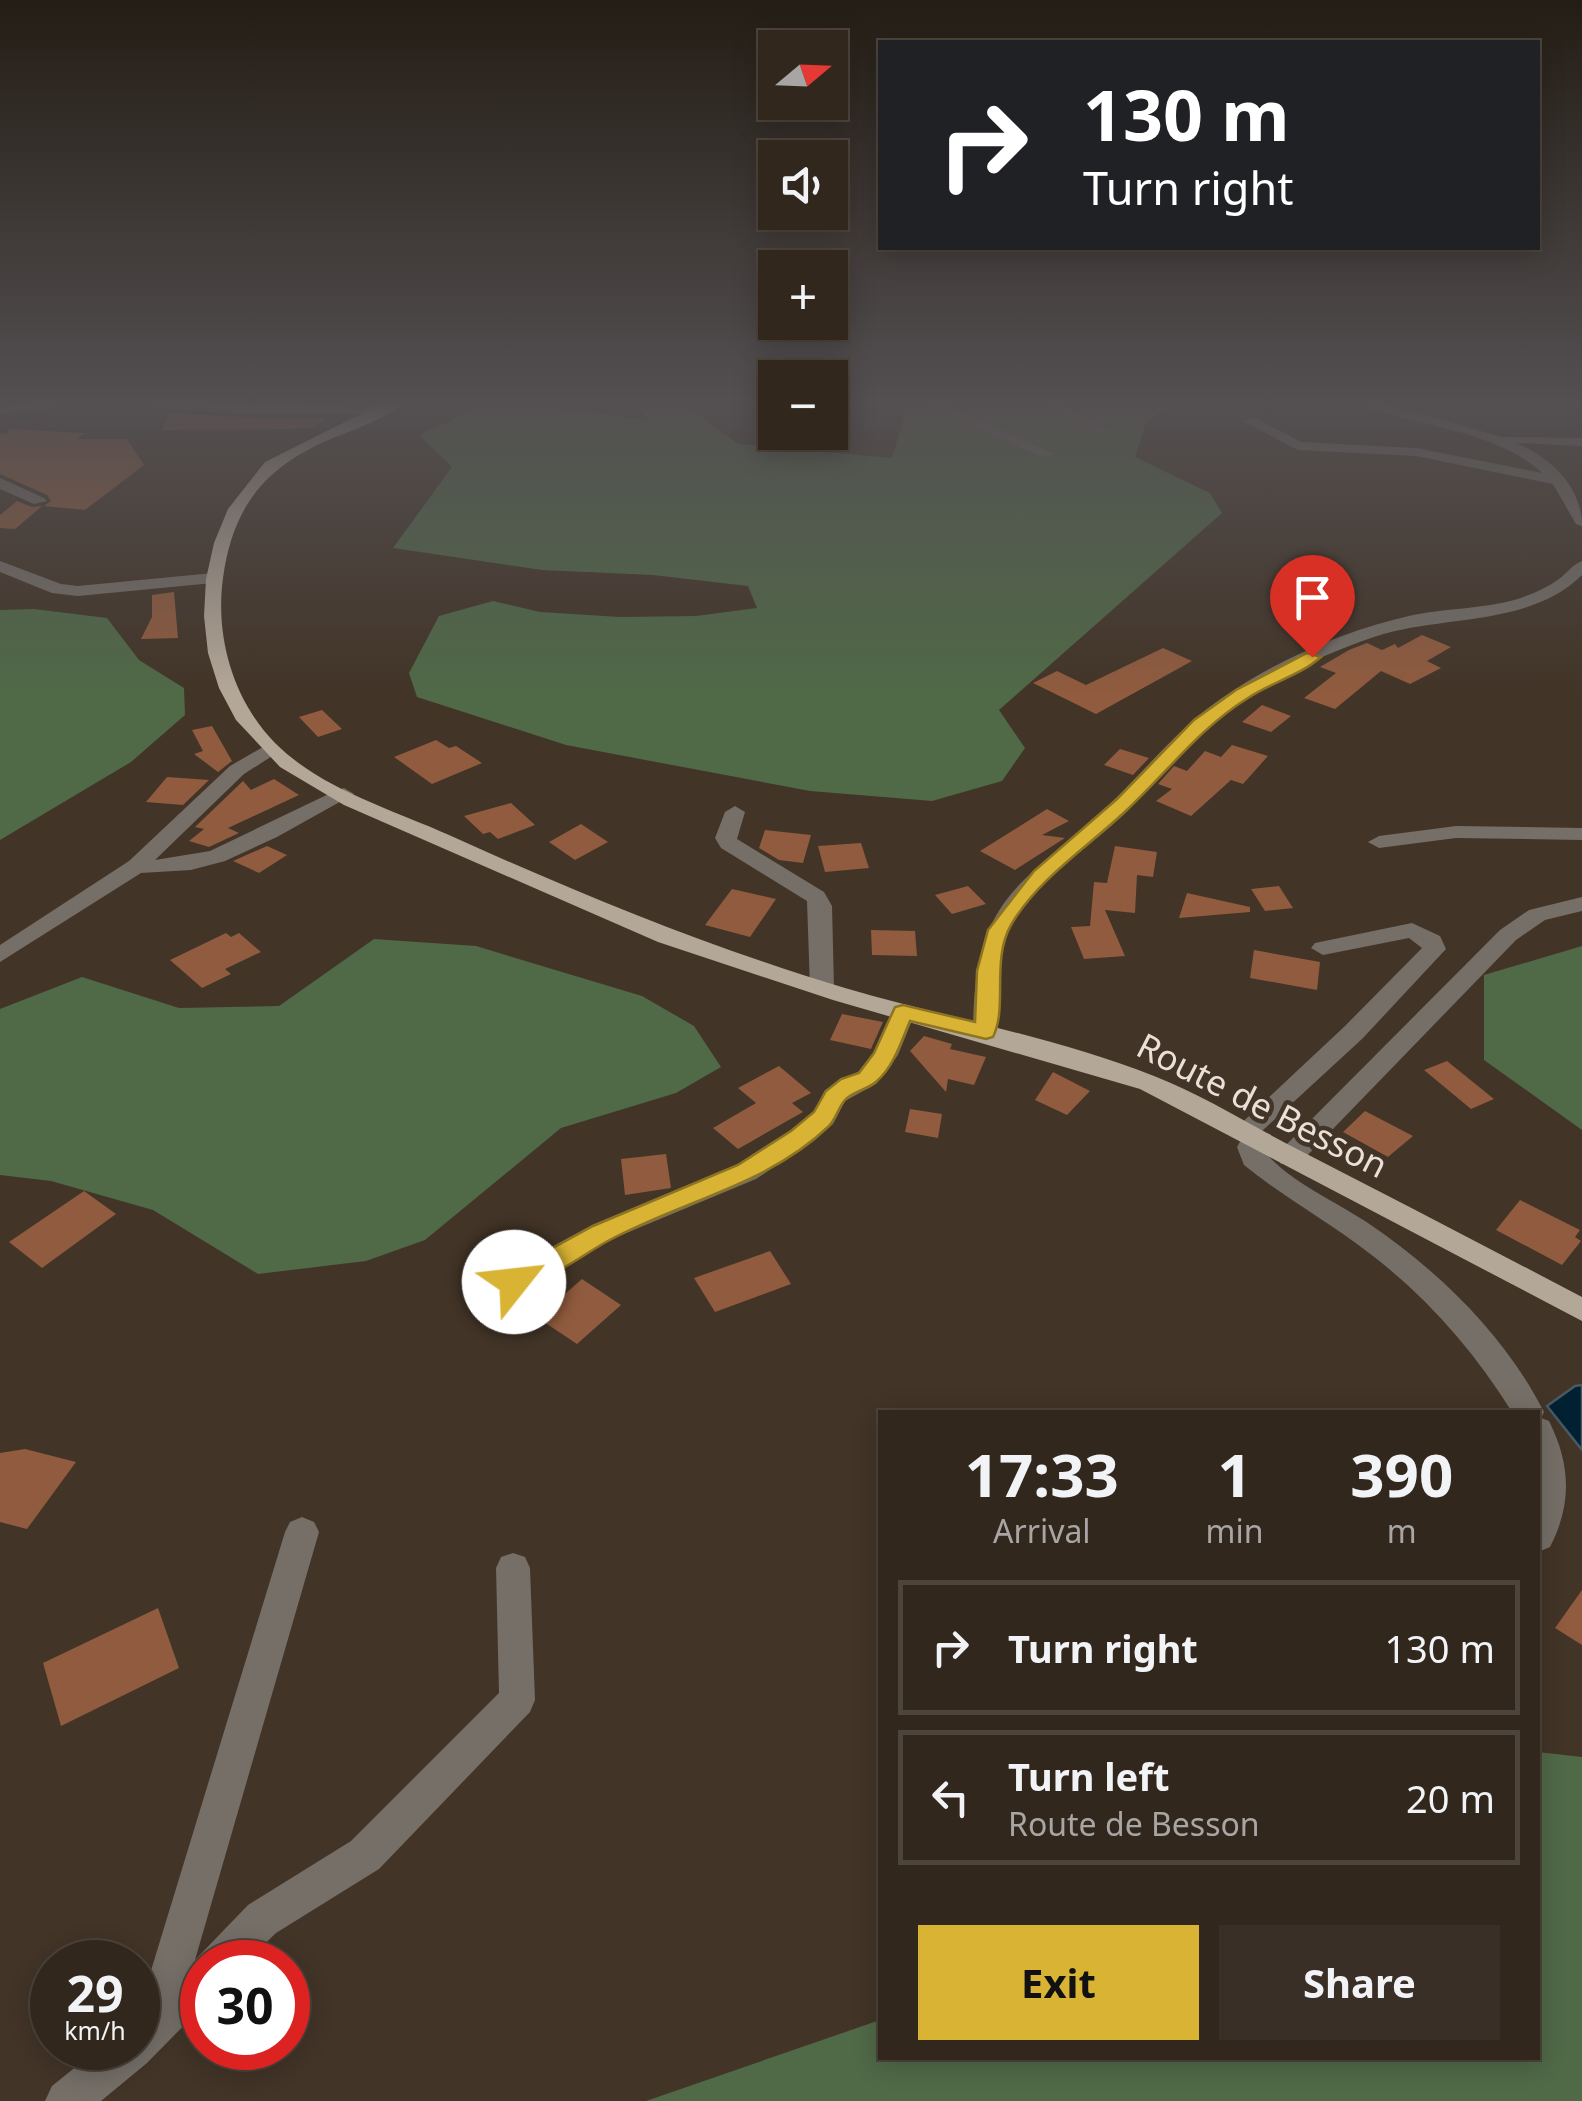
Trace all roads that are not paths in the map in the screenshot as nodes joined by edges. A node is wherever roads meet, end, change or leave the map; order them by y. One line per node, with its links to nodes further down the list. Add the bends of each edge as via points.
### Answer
1 (30, 497): 4 (street)
2 (247, 497): 8 (main road, via 225,533)
3 (1570, 497): 5 (street)
4 (38, 501)
5 (1582, 521)
6 (0, 566): 8 (street, via 78,591)
7 (1582, 566): 20 (street, via 1542,597 1394,625 1348,641 1277,674 1200,724 1011,910 998,930 988,971)
8 (213, 578): 9 (main road, via 221,674 232,702)
9 (270, 750): 10 (main road, Route de Besson); 14 (street, via 237,770)
10 (344, 794): 14 (street, via 201,861 174,869); 18 (main road, Route de Besson, via 610,914)
11 (735, 812): 18 (street, via 729,843 822,906)
12 (1582, 834): 13 (street, via 1456,832)
13 (1379, 842)
14 (137, 866): 17 (street)
15 (1582, 904): 22 (street, via 1537,915 1508,935)
16 (1324, 948): 21 (street, via 1412,930 1434,949)
17 (0, 955)
18 (822, 988): 19 (main road, Route de Besson)
19 (903, 1012): 20 (main road, Route de Besson); 23 (street, via 867,1078 834,1096 824,1118 800,1137 746,1172 602,1232)
20 (986, 1032): 21 (main road, Route de Besson, via 1149,1083)
21 (1253, 1136): 22 (main road, Route de Besson); 25 (street, via 1253,1158 1382,1248 1462,1318)
22 (1290, 1156): 24 (main road, Route de Besson)
23 (514, 1282)
24 (1582, 1310)
25 (1527, 1410)
26 (1540, 1436): 28 (street, via 1554,1479)
27 (302, 1532): 31 (street)
28 (1540, 1533)
29 (513, 1568): 30 (street, via 517,1700 365,1855 262,1919)
30 (241, 1940)
31 (160, 1981)
32 (180, 2000): 33 (street)
33 (160, 2020)
34 (103, 2070): 35 (street)
35 (66, 2101)

